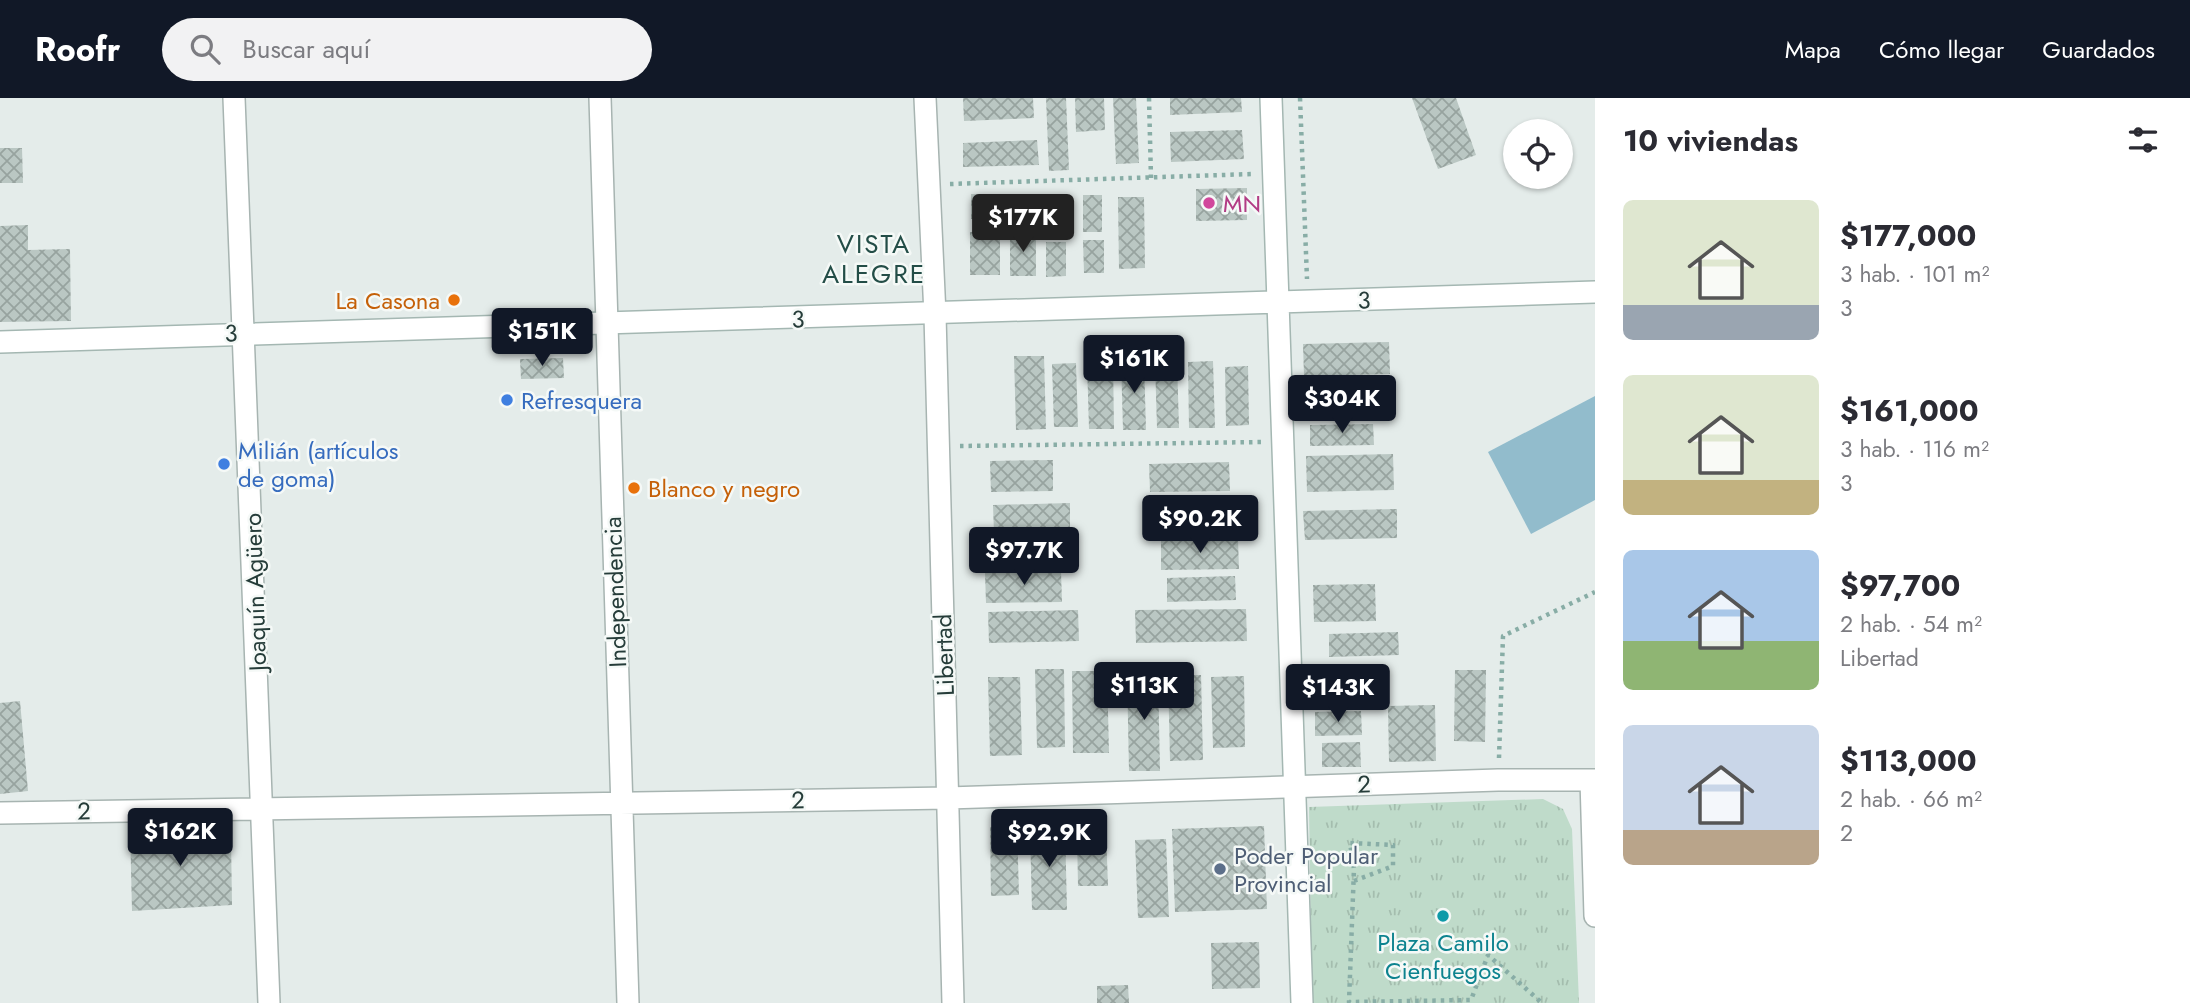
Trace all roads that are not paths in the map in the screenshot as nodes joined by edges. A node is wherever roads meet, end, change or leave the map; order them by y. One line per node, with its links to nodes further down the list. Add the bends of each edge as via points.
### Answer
1 (234, 98): 9 (street, Joaquín Agüero)
2 (600, 98): 8 (street, Independencia)
3 (925, 98): 7 (street, Libertad)
4 (1271, 98): 6 (street)
5 (1595, 292): 6 (street, 3)
6 (1279, 303): 7 (street, 3); 12 (street)
7 (935, 315): 8 (street, 3); 13 (street, Libertad)
8 (606, 325): 9 (street, 3); 14 (street, Independencia)
9 (244, 333): 10 (street, 3); 15 (street, Joaquín Agüero)
10 (0, 342)
11 (1593, 780): 12 (street, 2); 17 (street)
12 (1295, 786): 13 (street, 2); 21 (street)
13 (948, 798): 14 (street, 2); 20 (street, Libertad)
14 (623, 801): 15 (street, 2); 19 (street, Independencia)
15 (264, 807): 16 (street, 2); 18 (street, Joaquín Agüero)
16 (0, 813)
17 (1595, 916)
18 (269, 1003)
19 (628, 1003)
20 (953, 1003)
21 (1302, 1003)

